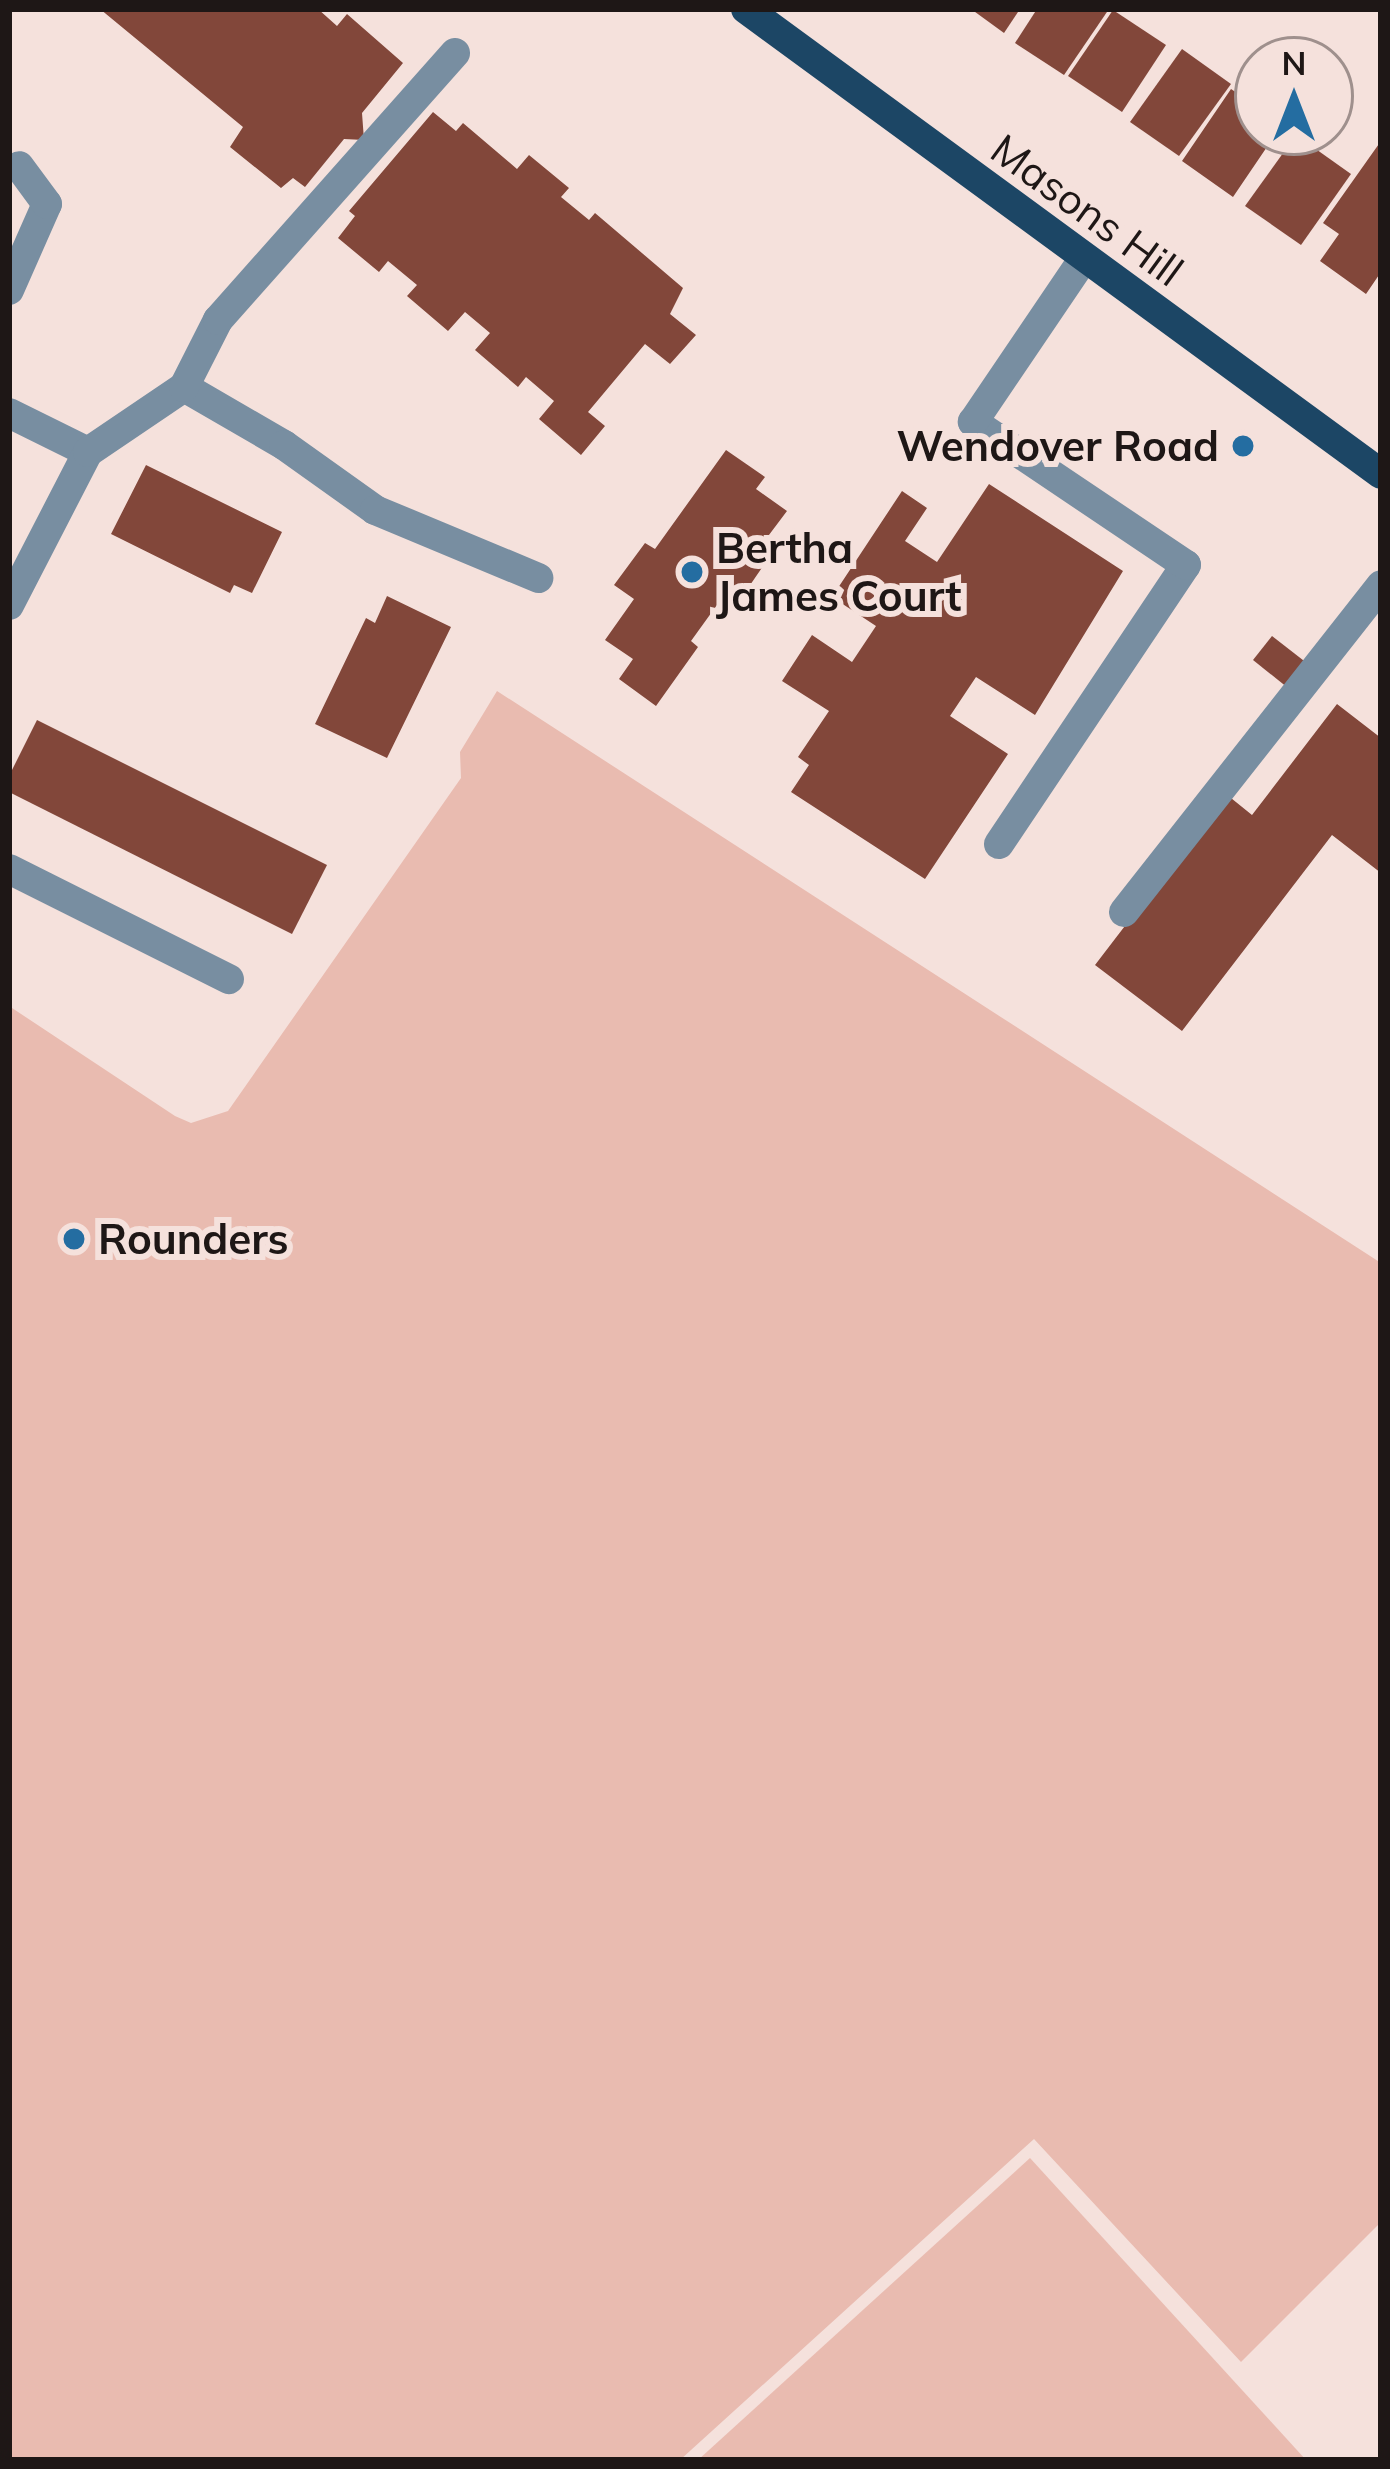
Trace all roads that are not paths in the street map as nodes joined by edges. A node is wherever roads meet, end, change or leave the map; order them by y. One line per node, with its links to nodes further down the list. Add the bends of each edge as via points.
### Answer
1 (764, 14): 4 (main road, Masons Hill)
2 (455, 53): 6 (street, via 218,320)
3 (19, 166): 5 (street, via 47,204)
4 (1084, 258): 9 (main road, Masons Hill); 13 (street, via 973,422 1186,565)
5 (9, 290)
6 (184, 387): 8 (street); 10 (street, via 375,510)
7 (9, 413): 8 (street)
8 (88, 452): 12 (street)
9 (1381, 474)
10 (538, 578)
11 (1381, 585): 15 (street)
12 (9, 605)
13 (999, 844)
14 (9, 869): 16 (street)
15 (1124, 912)
16 (229, 979)

